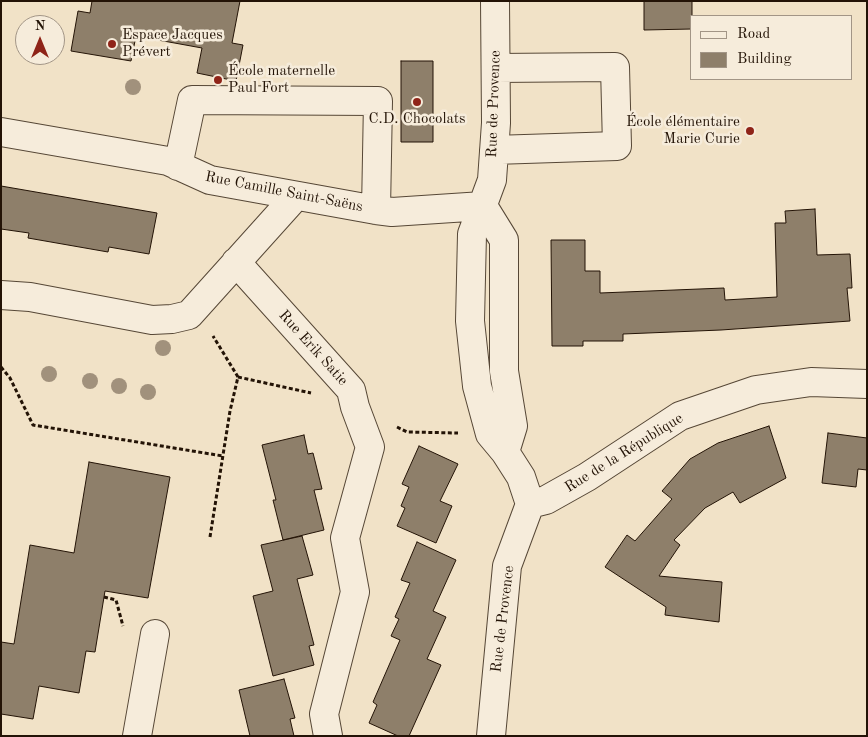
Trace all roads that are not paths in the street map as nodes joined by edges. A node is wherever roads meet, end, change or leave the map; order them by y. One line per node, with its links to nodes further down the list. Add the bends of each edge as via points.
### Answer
1 (495, 1): 2 (street, Rue de Provence)
2 (496, 68): 4 (street, Rue de Provence); 4 (street, via 615,67 617,146)
3 (1, 132): 5 (street, Rue Camille Saint-Saëns, via 168,161)
4 (494, 150): 7 (street, Rue de Provence, via 492,180)
5 (178, 166): 6 (street, Rue Camille Saint-Saëns, via 210,180); 8 (street, via 192,100 378,101)
6 (296, 196): 8 (street, Rue Camille Saint-Saëns); 9 (street)
7 (483, 206): 8 (street, Rue Camille Saint-Saëns, via 392,212); 12 (street, via 504,240 504,371 513,426 505,452 521,477)
8 (376, 210)
9 (236, 262): 10 (street, via 189,314 172,318 152,320 30,297); 15 (street, Rue Erik Satie, via 350,390 370,447 344,538 355,592 324,714)
10 (1, 295)
11 (867, 384): 12 (street, Rue de la République, via 810,382 756,390 680,416 587,477 546,500)
12 (530, 504): 16 (street, Rue de Provence, via 507,566)
13 (155, 634): 14 (street)
14 (137, 736)
15 (328, 736)
16 (490, 736)

